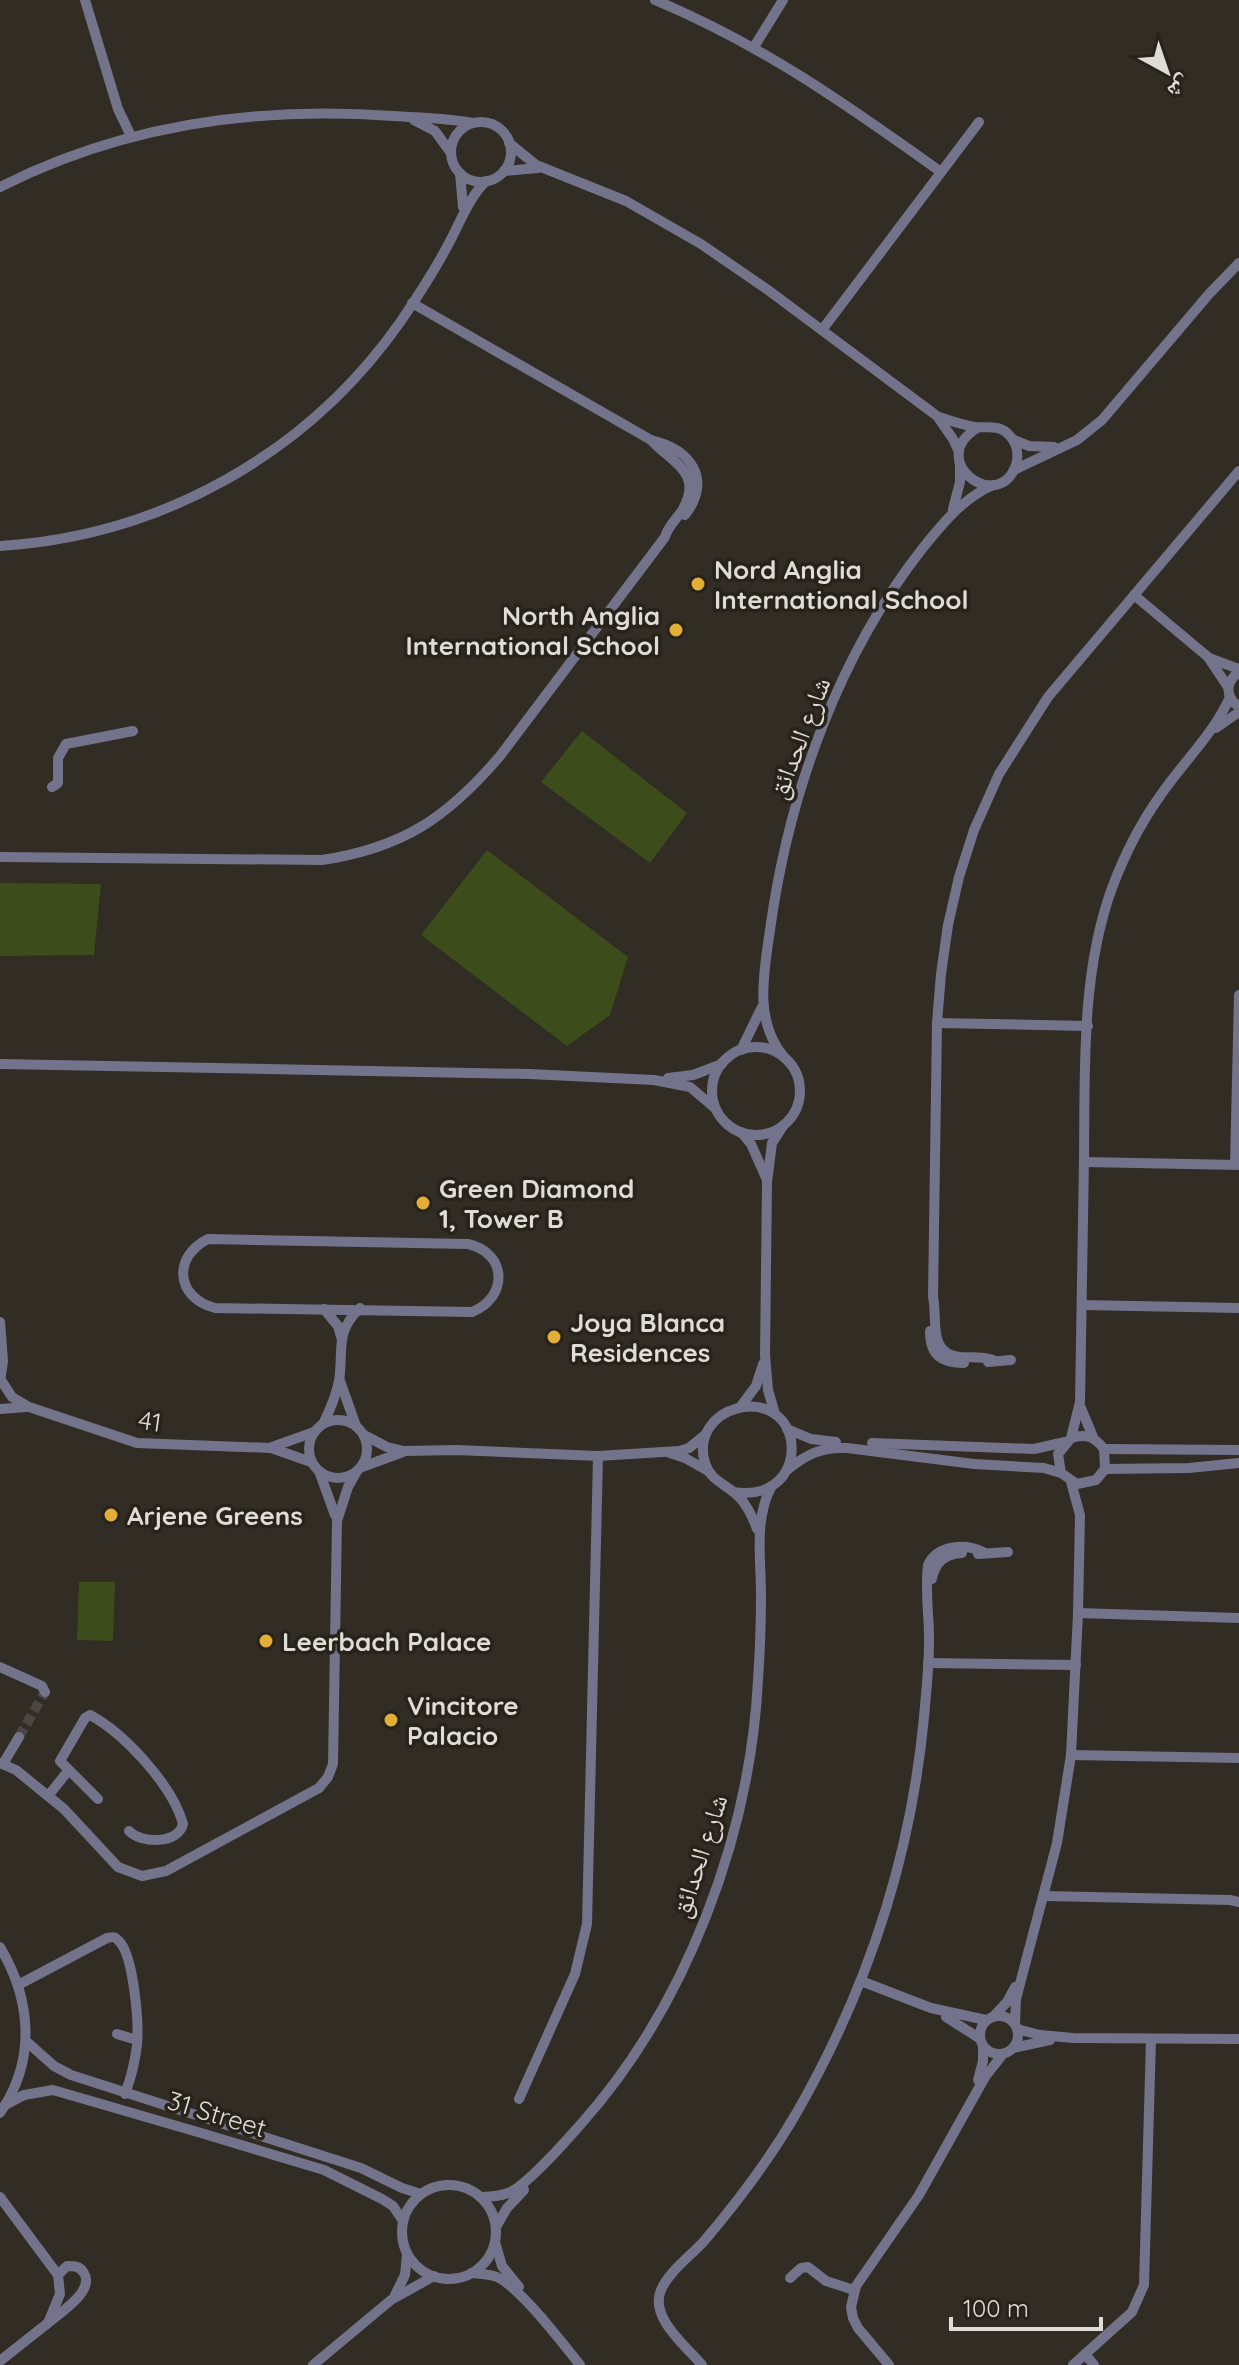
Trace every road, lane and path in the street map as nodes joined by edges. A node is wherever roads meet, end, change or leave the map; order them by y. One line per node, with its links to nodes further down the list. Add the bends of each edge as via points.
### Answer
1 (85, 0): 8 (street)
2 (655, 0): 4 (street)
3 (783, 0): 4 (street)
4 (754, 47): 13 (street)
5 (400, 117): 7 (street); 8 (street, via 250,117); 10 (street, via 435,131)
6 (979, 122): 13 (street)
7 (472, 123): 9 (street, via 492,124); 10 (street, via 458,133)
8 (127, 137): 16 (street)
9 (509, 143): 11 (street); 12 (street)
10 (451, 153): 14 (street)
11 (544, 169): 12 (street); 20 (street, via 606,192 666,223)
12 (504, 171): 15 (street)
13 (941, 172): 20 (street)
14 (460, 173): 15 (street); 17 (street)
15 (486, 181): 17 (street)
16 (0, 187)
17 (461, 219): 19 (street)
18 (1239, 263): 24 (street, via 1102,420)
19 (412, 303): 31 (street, via 382,347 326,408 237,475 126,524); 40 (street, via 683,455 697,475 698,491 672,533 472,790 406,836 370,852 305,861)
20 (822, 330): 21 (street)
21 (937, 416): 22 (street); 25 (street)
22 (979, 427): 23 (street, via 996,427); 25 (street, via 962,441)
23 (1014, 440): 24 (street, via 1029,446); 27 (street)
24 (1064, 446): 27 (street)
25 (959, 452): 26 (street)
26 (960, 465): 29 (street, via 975,482); 30 (street)
27 (1014, 470): 29 (street)
28 (1239, 471): 32 (street)
29 (993, 485): 30 (street)
30 (951, 514): 42 (street, شارع الحدائق, via 881,610 816,746 776,892)
31 (0, 546)
32 (1134, 595): 33 (street); 43 (street, via 1048,697 986,802 950,913)
33 (1208, 657): 34 (street); 35 (street)
34 (1239, 670): 35 (street)
35 (1229, 692): 36 (street); 38 (street)
36 (1239, 709): 38 (street)
37 (133, 731): 39 (street, via 66,744 58,758 58,783)
38 (1209, 735): 44 (street, via 1159,796 1121,868 1101,922)
39 (52, 787)
40 (0, 857)
41 (1239, 995): 54 (street)
42 (762, 1006): 45 (street); 46 (street, via 771,1038)
43 (937, 1023): 44 (street); 63 (street, via 936,1338 940,1348 954,1356)
44 (1088, 1026): 53 (street)
45 (741, 1050): 46 (street, via 768,1048); 48 (street)
46 (784, 1057): 51 (street, via 801,1088 798,1106)
47 (0, 1064): 49 (street)
48 (722, 1064): 49 (street, via 693,1075); 50 (street, via 713,1083)
49 (654, 1080): 50 (street, via 690,1087)
50 (716, 1109): 52 (street, via 723,1121)
51 (783, 1126): 52 (street, via 759,1135); 55 (street, via 772,1143)
52 (741, 1132): 55 (street)
53 (1084, 1162): 54 (street); 56 (street)
54 (1237, 1164)
55 (767, 1182): 62 (street)
56 (1082, 1305): 58 (street); 66 (street)
57 (360, 1308): 59 (street); 59 (street, via 472,1312 496,1291 497,1268 484,1250 468,1244 219,1239 198,1245 184,1265 186,1288 203,1305); 61 (street)
58 (1239, 1308)
59 (324, 1309): 61 (street)
60 (0, 1322): 65 (street)
61 (341, 1337): 64 (street)
62 (765, 1355): 67 (street, via 756,1386); 70 (street)
63 (1011, 1360)
64 (339, 1379): 71 (street); 73 (street)
65 (0, 1381): 68 (street, 41)
66 (1080, 1402): 76 (street); 77 (street)
67 (741, 1406): 70 (street); 75 (street, via 723,1413)
68 (29, 1407): 69 (street, 41); 78 (street, 41, via 137,1443)
69 (0, 1409)
70 (775, 1414): 72 (street)
71 (323, 1424): 73 (street, via 340,1420); 74 (street)
72 (787, 1429): 77 (street, via 827,1442 1034,1449); 88 (street, via 792,1448)
73 (360, 1431): 81 (street); 87 (street, via 367,1452)
74 (314, 1432): 78 (street); 84 (street)
75 (705, 1435): 82 (street, via 689,1448); 90 (street)
76 (1093, 1437): 77 (street); 79 (street)
77 (1068, 1440): 91 (street, via 1057,1460)
78 (271, 1448): 84 (street)
79 (1104, 1449): 80 (street); 86 (street)
80 (1239, 1450)
81 (404, 1451): 83 (street); 87 (street)
82 (668, 1453): 83 (street); 90 (street)
83 (598, 1456): 133 (street, via 587,1924 575,1974)
84 (311, 1462): 89 (street)
85 (1239, 1463): 86 (street)
86 (1105, 1469): 93 (street)
87 (358, 1470): 89 (street, via 338,1478); 97 (street)
88 (787, 1470): 91 (street, via 829,1447); 94 (street)
89 (319, 1471): 97 (street)
90 (708, 1471): 95 (street)
91 (1061, 1473): 92 (street)
92 (1071, 1482): 93 (street); 96 (street)
93 (1089, 1483): 96 (street)
94 (771, 1487): 95 (street); 98 (street, شارع الحدائق)
95 (733, 1492): 98 (street, via 750,1513)
96 (1080, 1515): 100 (street)
97 (337, 1521): 111 (street, via 333,1764 319,1788 166,1871 142,1876 118,1867)
98 (760, 1539): 136 (street, شارع الحدائق, via 753,1731 745,1786 721,1875 656,2016 611,2086)
99 (1008, 1552): 102 (street, via 947,1548 933,1556 927,1571)
100 (1078, 1613): 101 (street); 103 (street)
101 (1239, 1618)
102 (928, 1663): 103 (street); 118 (street, via 912,1806 890,1896)
103 (1076, 1665): 107 (street)
104 (0, 1667): 105 (street)
105 (45, 1692)
106 (19, 1737): 109 (street)
107 (1071, 1755): 108 (street); 114 (street)
108 (1239, 1758)
109 (2, 1764): 111 (street)
110 (68, 1771): 111 (street); 112 (street); 113 (street, via 60,1756 88,1716 126,1742 156,1777 183,1824 174,1836 150,1840)
111 (48, 1796)
112 (98, 1799)
113 (129, 1831)
114 (1045, 1896): 115 (street); 117 (street)
115 (1236, 1900)
116 (0, 1947): 119 (street)
117 (1024, 1968): 121 (street, via 1007,2002); 122 (street)
118 (861, 1981): 120 (street); 156 (street, via 789,2124 735,2203 660,2292 660,2313)
119 (18, 1985): 127 (street, via 114,1937 122,1944 131,1976); 128 (street)
120 (931, 2008): 121 (street); 129 (street)
121 (990, 2018): 122 (street, via 1008,2018); 129 (street, via 981,2028)
122 (1016, 2026): 124 (street); 130 (street)
123 (117, 2034): 127 (street)
124 (1073, 2038): 125 (street); 130 (street)
125 (1151, 2039): 126 (street); 152 (street, via 1144,2285 1132,2312)
126 (1239, 2039)
127 (137, 2040): 132 (street)
128 (27, 2042): 132 (street, 31 Street, via 54,2066); 135 (street, via 21,2075)
129 (981, 2042): 131 (street, via 993,2054); 134 (street, via 982,2068)
130 (1013, 2048): 131 (street)
131 (1003, 2054): 134 (street)
132 (125, 2094): 137 (street, 31 Street, via 305,2149)
133 (519, 2099)
134 (968, 2108): 148 (street, via 932,2174)
135 (3, 2109): 140 (street, 31 Street, via 24,2095 53,2090 157,2119 324,2170 393,2206)
136 (561, 2146): 139 (street, via 513,2191); 141 (street)
137 (421, 2194): 139 (street, via 455,2185); 140 (street)
138 (0, 2197): 145 (street)
139 (481, 2197): 141 (street)
140 (403, 2221): 143 (street)
141 (496, 2227): 142 (street)
142 (495, 2242): 144 (street, via 489,2257); 150 (street, via 502,2266)
143 (407, 2254): 146 (street); 149 (street, via 403,2282)
144 (472, 2273): 146 (street); 150 (street, via 504,2281)
145 (58, 2275): 151 (street, via 60,2294); 151 (street, via 74,2266 84,2272 86,2283)
146 (434, 2276): 149 (street)
147 (790, 2278): 148 (street, via 808,2267 826,2281)
148 (854, 2290): 157 (street, via 851,2307 858,2328)
149 (391, 2300): 154 (street)
150 (541, 2317): 155 (street)
151 (48, 2323): 153 (street)
152 (1085, 2354): 158 (street); 159 (street)
153 (0, 2361)
154 (313, 2365)
155 (580, 2365)
156 (702, 2365)
157 (889, 2365)
158 (1073, 2365)
159 (1094, 2365)

